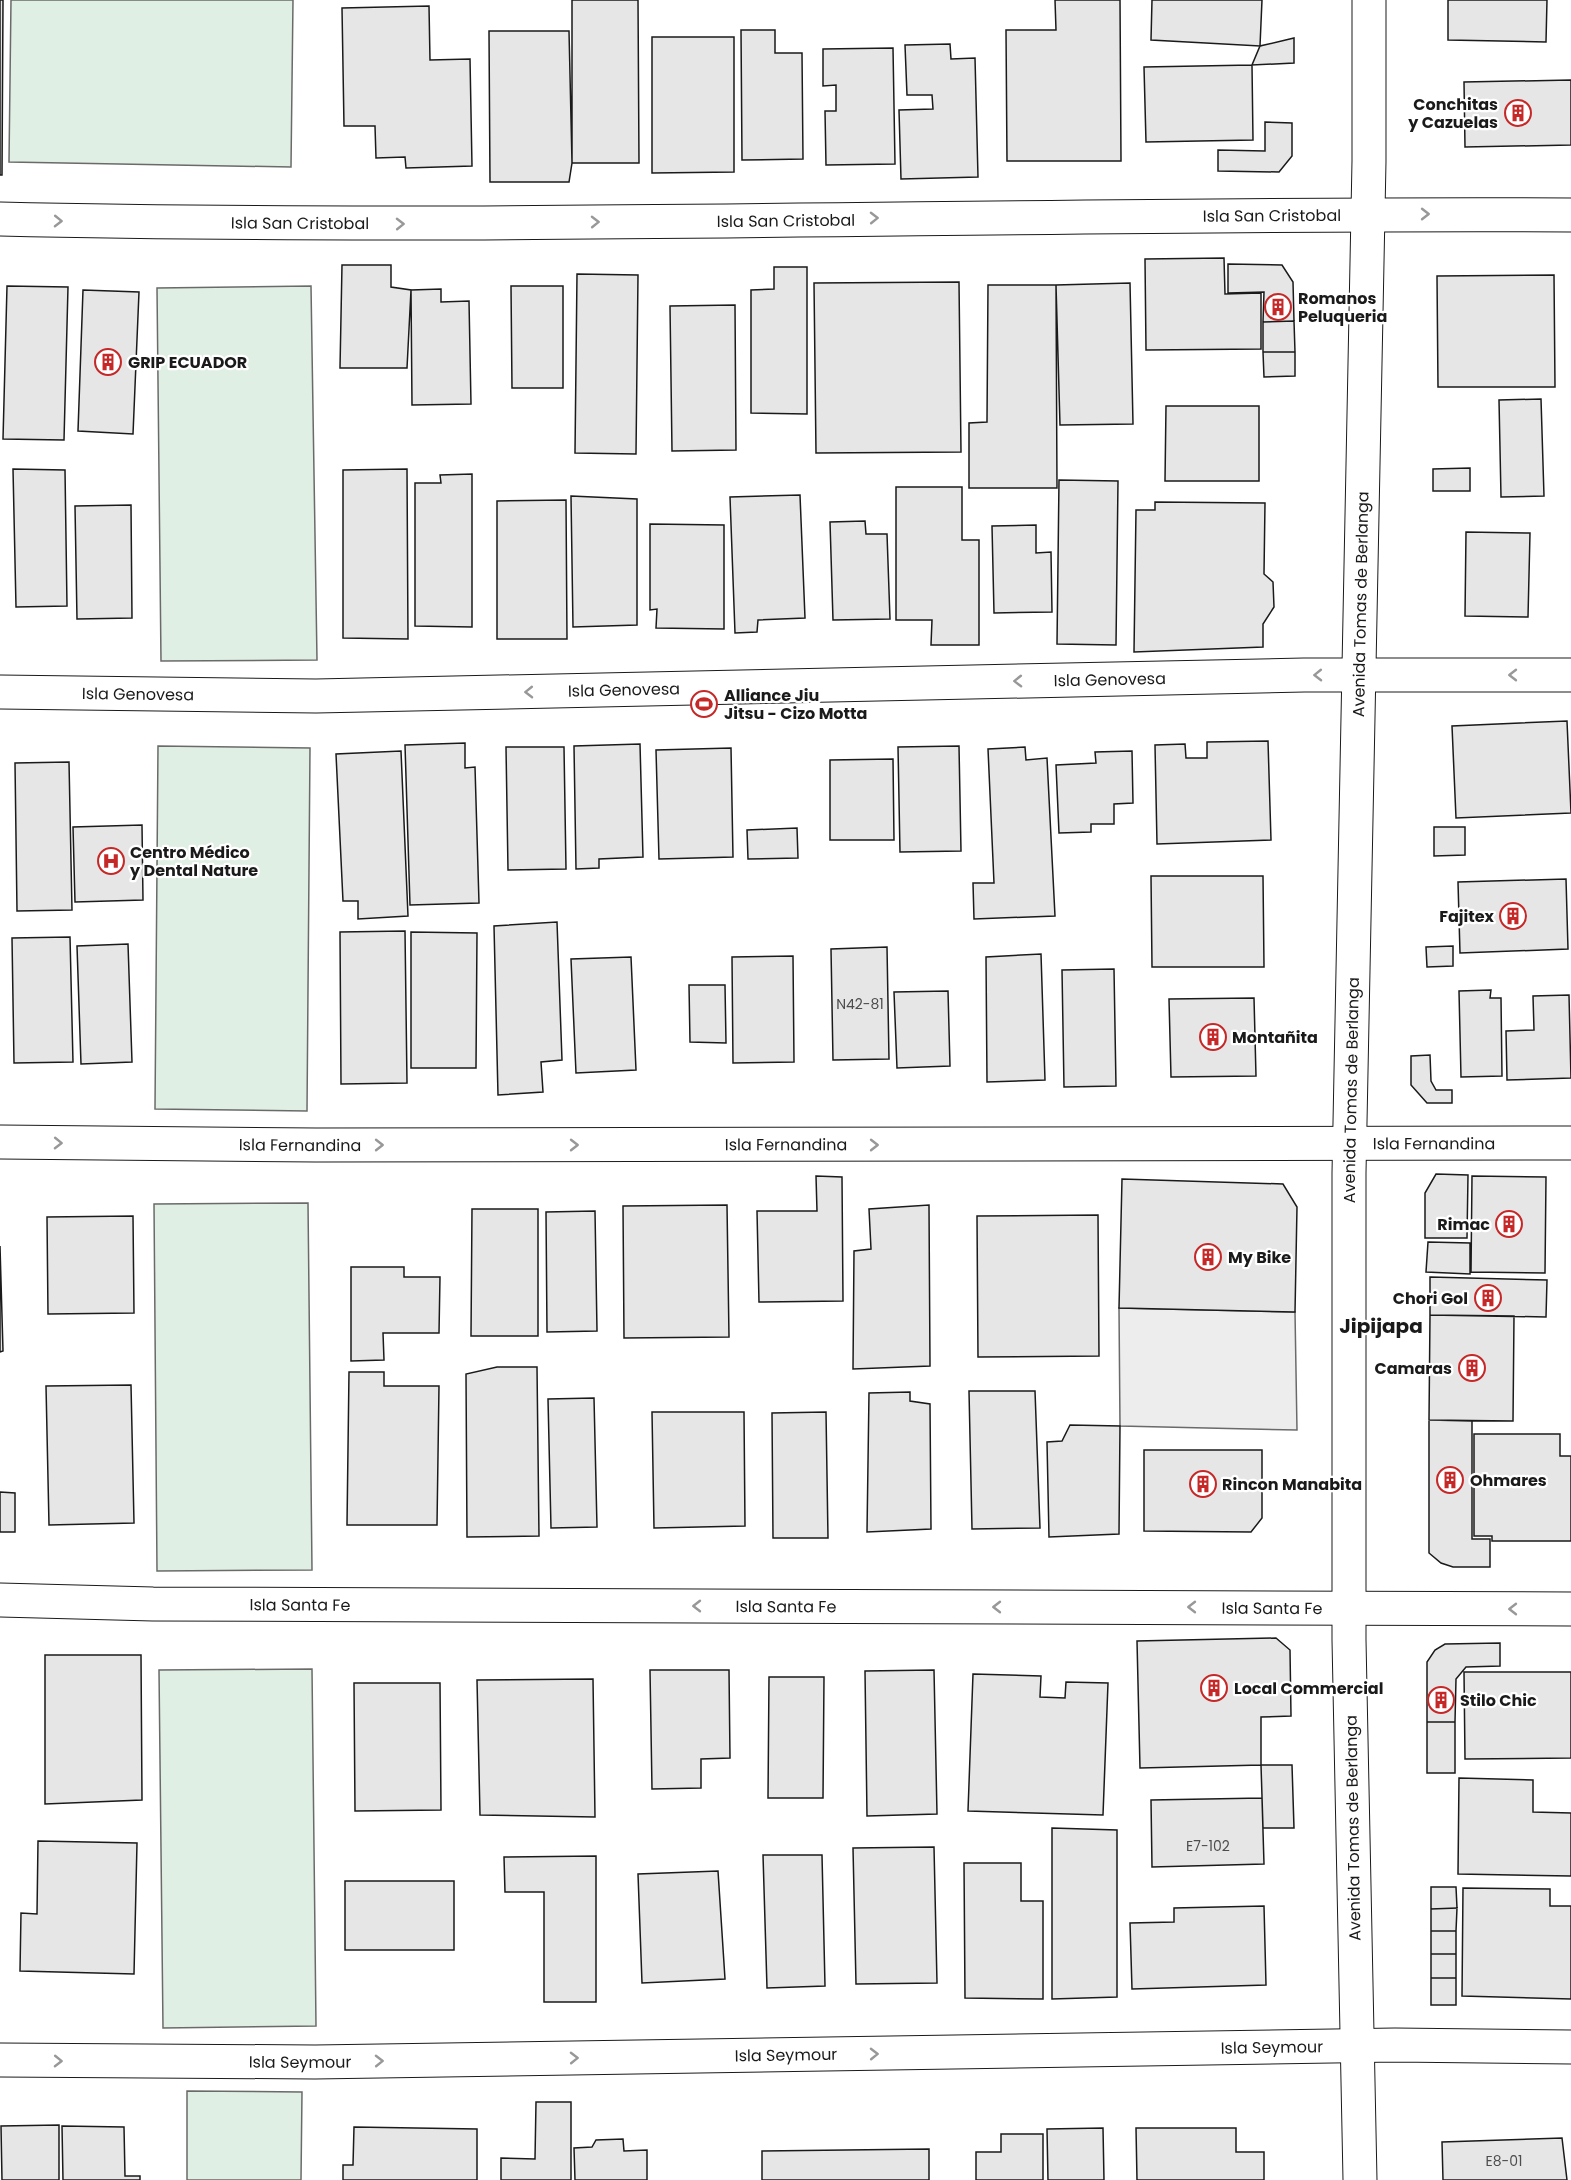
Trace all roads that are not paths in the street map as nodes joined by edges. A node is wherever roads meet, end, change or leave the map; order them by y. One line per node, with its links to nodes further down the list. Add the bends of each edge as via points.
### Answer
1 (1369, 0): 2 (street, Avenida Tomas de Berlanga)
2 (1366, 214): 3 (street, Isla San Cristobal, one-way to 3); 4 (street, Isla San Cristobal, one-way to 2, via 316,225); 5 (street, Avenida Tomas de Berlanga)
3 (1571, 215)
4 (0, 219)
5 (1357, 674): 6 (street, Isla Genovesa, one-way to 5); 7 (street, Isla Genovesa, one-way to 7, via 328,696); 10 (street, Avenida Tomas de Berlanga)
6 (1571, 675)
7 (0, 692)
8 (0, 1142): 10 (street, Isla Fernandina, one-way to 10)
9 (1571, 1143): 10 (street, Isla Fernandina)
10 (1349, 1144): 12 (street, Avenida Tomas de Berlanga)
11 (0, 1600): 12 (street, Isla Santa Fe, one-way to 11)
12 (1350, 1609): 13 (street, Isla Santa Fe, one-way to 12); 14 (street, Avenida Tomas de Berlanga)
13 (1571, 1609)
14 (1358, 2047): 15 (street, Isla Seymour); 16 (street, Isla Seymour, one-way to 14, via 315,2062); 17 (street, Avenida Tomas de Berlanga)
15 (1571, 2047)
16 (0, 2060)
17 (1360, 2180)

